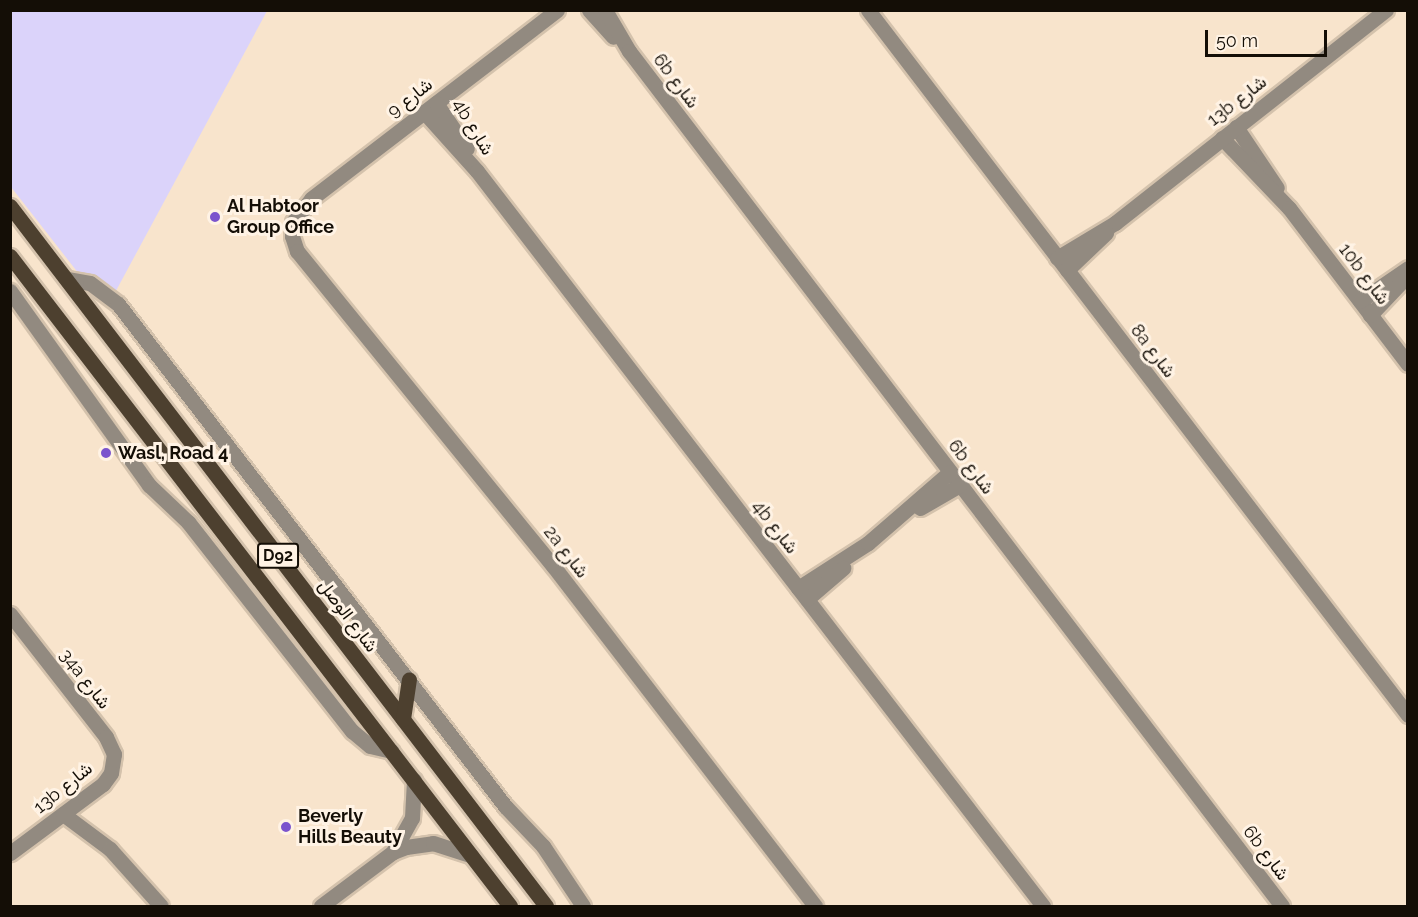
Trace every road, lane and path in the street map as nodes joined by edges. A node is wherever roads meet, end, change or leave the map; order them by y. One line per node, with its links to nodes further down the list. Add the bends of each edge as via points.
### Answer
1 (557, 10): 8 (street, شارع 9)
2 (589, 10): 7 (street, 6b شارع)
3 (605, 10): 7 (street, 6b شارع)
4 (868, 10): 16 (street, 8a شارع)
5 (1386, 10): 6 (street, 13b شارع)
6 (1369, 16): 9 (street, 13b شارع)
7 (629, 51): 25 (street, 6b شارع)
8 (430, 107): 13 (street, شارع 9, via 310,199); 28 (street, 4b شارع)
9 (1236, 127): 10 (street, 13b شارع); 12 (street, 10b شارع)
10 (1221, 138): 12 (street, 10b شارع); 14 (street, 13b شارع)
11 (10, 206): 20 (main road, شارع الوصل / D92)
12 (1289, 208): 22 (street, 10b شارع)
13 (293, 222): 45 (street, 2a شارع, via 297,251 554,567)
14 (1113, 224): 16 (street, 13b شارع); 18 (street, 13b شارع)
15 (10, 256): 33 (main road, D92)
16 (1057, 258): 18 (street, 8a شارع)
17 (1407, 268): 22 (street)
18 (1067, 270): 31 (street, 8a شارع)
19 (1407, 275): 23 (street)
20 (67, 279): 30 (street, via 90,283 118,304); 32 (main road, شارع الوصل / D92)
21 (10, 291): 33 (street, via 149,485 188,522 352,731 370,746)
22 (1360, 301): 23 (street, 10b شارع)
23 (1370, 315): 24 (street, 10b شارع)
24 (1407, 364)
25 (950, 472): 26 (street, 6b شارع); 27 (street)
26 (960, 485): 27 (street); 47 (street, 6b شارع)
27 (907, 514): 28 (street)
28 (802, 594): 46 (street, 4b شارع)
29 (10, 614): 34 (street, 34a شارع, via 111,745)
30 (409, 679): 32 (main road); 44 (street, via 505,806 543,846)
31 (1407, 715)
32 (402, 719): 43 (main road, شارع الوصل / D92)
33 (391, 750): 35 (main road, D92)
34 (111, 773): 36 (street, 13b شارع)
35 (414, 780): 37 (street, via 411,818); 39 (main road, D92)
36 (63, 814): 38 (street, 13b شارع); 40 (street, via 110,849)
37 (393, 852): 39 (street, via 433,843); 41 (street)
38 (10, 853)
39 (471, 855): 42 (main road, D92)
40 (161, 906)
41 (321, 906)
42 (510, 906)
43 (546, 906)
44 (583, 906)
45 (815, 906)
46 (1043, 906)
47 (1282, 906)

